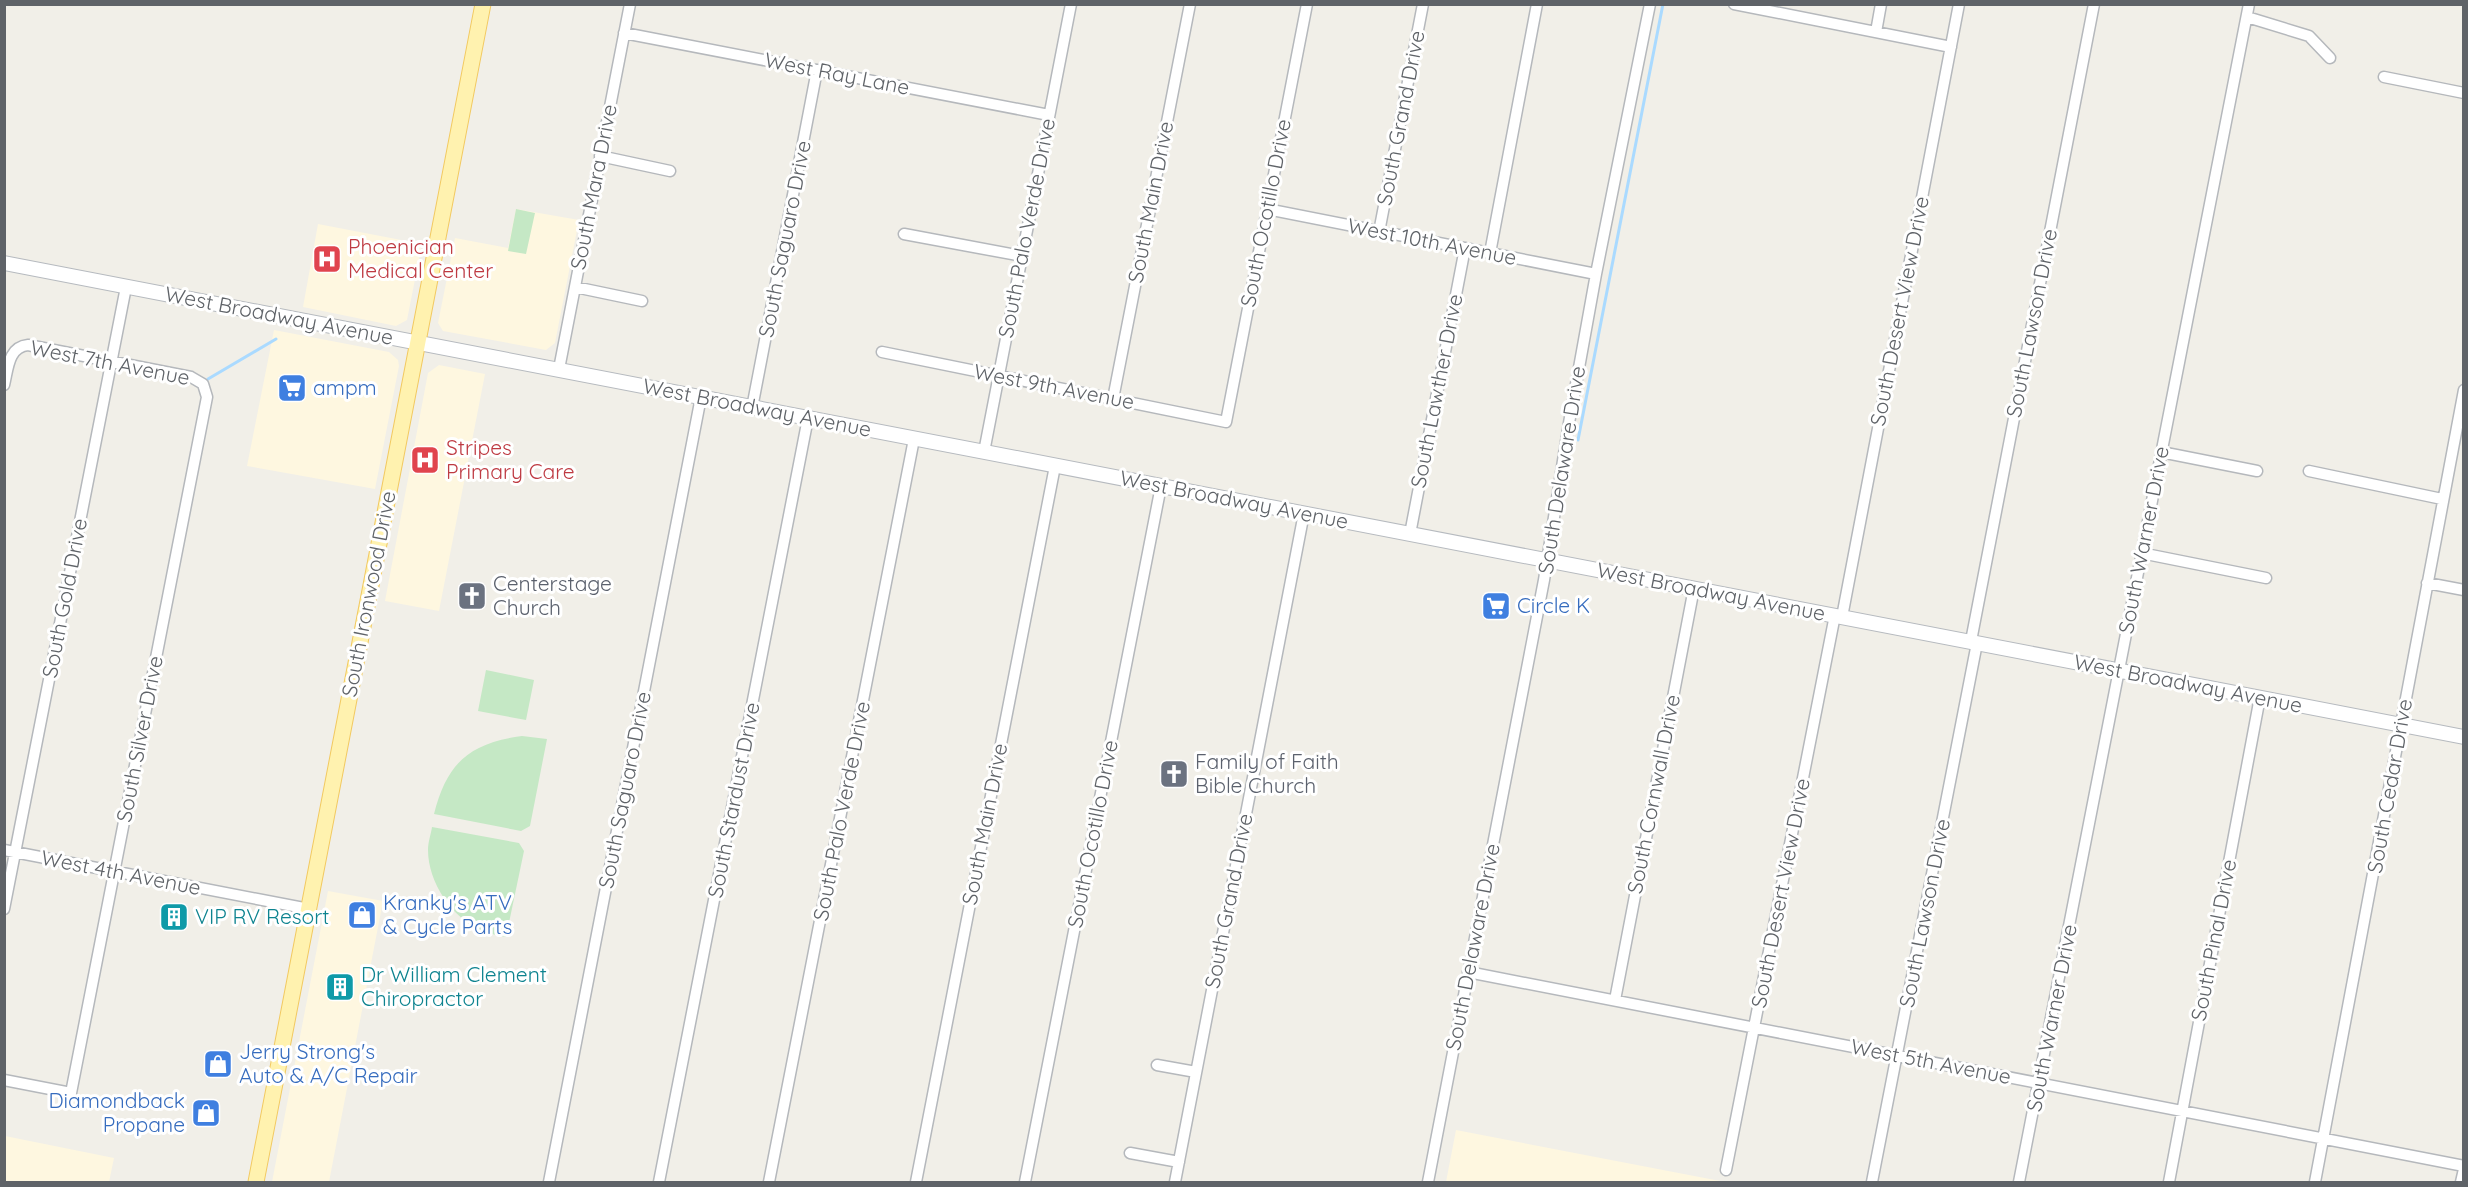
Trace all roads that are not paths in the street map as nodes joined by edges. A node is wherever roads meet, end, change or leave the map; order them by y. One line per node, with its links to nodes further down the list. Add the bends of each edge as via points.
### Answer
1 (483, 4): 36 (main road, South Ironwood Drive)
2 (630, 4): 16 (street, South Mara Drive)
3 (1071, 4): 22 (street, South Palo Verde Drive)
4 (1190, 4): 45 (street, South Main Drive)
5 (1307, 4): 25 (street, South Ocotillo Drive)
6 (1423, 4): 26 (street, South Grand Drive)
7 (1537, 4): 29 (street)
8 (1650, 4): 32 (street, South Delaware Drive)
9 (1881, 4): 15 (street)
10 (1959, 4): 17 (street, South Desert View Drive)
11 (2094, 4): 66 (street, South Lawson Drive)
12 (2250, 4): 14 (street, South Warner Drive)
13 (1736, 5): 15 (street)
14 (2247, 17): 18 (street, via 2309,36); 51 (street, South Warner Drive)
15 (1876, 32): 17 (street)
16 (624, 33): 19 (street, West Ray Lane); 23 (street, South Mara Drive)
17 (1951, 47): 65 (street, South Desert View Drive)
18 (2330, 58)
19 (817, 70): 22 (street, West Ray Lane); 46 (street, South Saguaro Drive)
20 (2384, 77): 21 (street)
21 (2463, 93)
22 (1049, 115): 30 (street, South Palo Verde Drive)
23 (600, 156): 24 (street); 34 (street, South Mara Drive)
24 (670, 171)
25 (1267, 210): 26 (street, West 10th Avenue); 48 (street, South Ocotillo Drive)
26 (1378, 232): 28 (street, West 10th Avenue)
27 (904, 234): 30 (street)
28 (1465, 248): 29 (street, West 10th Avenue); 58 (street, South Lawther Drive)
29 (1490, 253): 32 (street, West 10th Avenue)
30 (1022, 256): 40 (street, South Palo Verde Drive)
31 (4, 263): 33 (main road, West Broadway Avenue)
32 (1596, 274): 60 (street, South Delaware Drive)
33 (126, 287): 36 (main road, West Broadway Avenue); 38 (street, South Gold Drive)
34 (575, 287): 35 (street); 39 (street, South Mara Drive)
35 (642, 301)
36 (417, 343): 39 (main road, West Broadway Avenue); 74 (main road, South Ironwood Drive)
37 (882, 352): 40 (street, West 9th Avenue)
38 (111, 362): 41 (street, West 7th Avenue, via 191,376); 42 (street, West 7th Avenue, via 28,345 16,349 9,360); 71 (street, South Gold Drive)
39 (559, 369): 44 (main road, West Broadway Avenue)
40 (998, 376): 45 (street, West 9th Avenue); 50 (street, South Palo Verde Drive)
41 (203, 384): 72 (street, South Silver Drive, via 207,397)
42 (4, 385)
43 (2463, 390): 56 (street, South Cedar Drive)
44 (701, 398): 46 (main road, West Broadway Avenue); 90 (street, South Saguaro Drive)
45 (1113, 399): 48 (street, West 9th Avenue)
46 (753, 408): 47 (main road, West Broadway Avenue)
47 (808, 418): 49 (main road, West Broadway Avenue); 91 (street, South Stardust Drive)
48 (1226, 422)
49 (914, 439): 50 (main road, West Broadway Avenue); 92 (street, South Palo Verde Drive)
50 (984, 452): 52 (main road, West Broadway Avenue)
51 (2161, 452): 53 (street); 59 (street, South Warner Drive)
52 (1055, 466): 55 (main road, West Broadway Avenue); 93 (street, South Main Drive)
53 (2257, 471)
54 (2309, 471): 56 (street)
55 (1161, 486): 57 (main road, West Broadway Avenue); 94 (street, South Ocotillo Drive)
56 (2442, 499): 62 (street, South Cedar Drive)
57 (1304, 513): 58 (main road, West Broadway Avenue); 80 (street, South Grand Drive)
58 (1410, 534): 60 (main road, West Broadway Avenue)
59 (2142, 553): 61 (street); 67 (street, South Warner Drive)
60 (1548, 560): 63 (main road, West Broadway Avenue); 75 (street, South Delaware Drive)
61 (2266, 578)
62 (2427, 583): 64 (street); 69 (street, South Cedar Drive)
63 (1694, 588): 65 (main road, West Broadway Avenue); 76 (street, South Cornwall Drive)
64 (2463, 590)
65 (1838, 616): 66 (main road, West Broadway Avenue); 77 (street, South Desert View Drive)
66 (1974, 642): 67 (main road, West Broadway Avenue); 78 (street, South Lawson Drive)
67 (2119, 671): 68 (main road, West Broadway Avenue); 82 (street, South Warner Drive)
68 (2260, 697): 69 (main road, West Broadway Avenue); 83 (street, South Pinal Drive)
69 (2402, 725): 70 (main road, West Broadway Avenue); 84 (street, South Cedar Drive)
70 (2463, 737)
71 (10, 851): 72 (street, West 4th Avenue); 73 (street, South Gold Drive)
72 (114, 872): 74 (street, West 4th Avenue); 81 (street, South Silver Drive, via 71,1093)
73 (4, 909)
74 (309, 909): 89 (main road, South Ironwood Drive)
75 (1468, 972): 76 (street, West 5th Avenue); 96 (street, South Delaware Drive)
76 (1615, 1000): 77 (street, West 5th Avenue)
77 (1755, 1028): 78 (street, West 5th Avenue); 88 (street, South Desert View Drive)
78 (1897, 1055): 82 (street, West 5th Avenue); 97 (street, South Lawson Drive)
79 (1158, 1065): 80 (street)
80 (1196, 1072): 86 (street, South Grand Drive)
81 (4, 1080)
82 (2039, 1083): 83 (street, West 5th Avenue); 98 (street, South Warner Drive)
83 (2181, 1110): 84 (street, West 5th Avenue); 99 (street, South Pinal Drive)
84 (2324, 1138): 87 (street, West 5th Avenue); 100 (street, South Cedar Drive)
85 (1130, 1153): 86 (street)
86 (1179, 1162): 95 (street, South Grand Drive)
87 (2463, 1167): 101 (street)
88 (1726, 1170)
89 (256, 1182)
90 (549, 1182)
91 (659, 1182)
92 (769, 1182)
93 (916, 1182)
94 (1025, 1182)
95 (1175, 1182)
96 (1428, 1182)
97 (1872, 1182)
98 (2019, 1182)
99 (2169, 1182)
100 (2315, 1182)
101 (2461, 1182)

